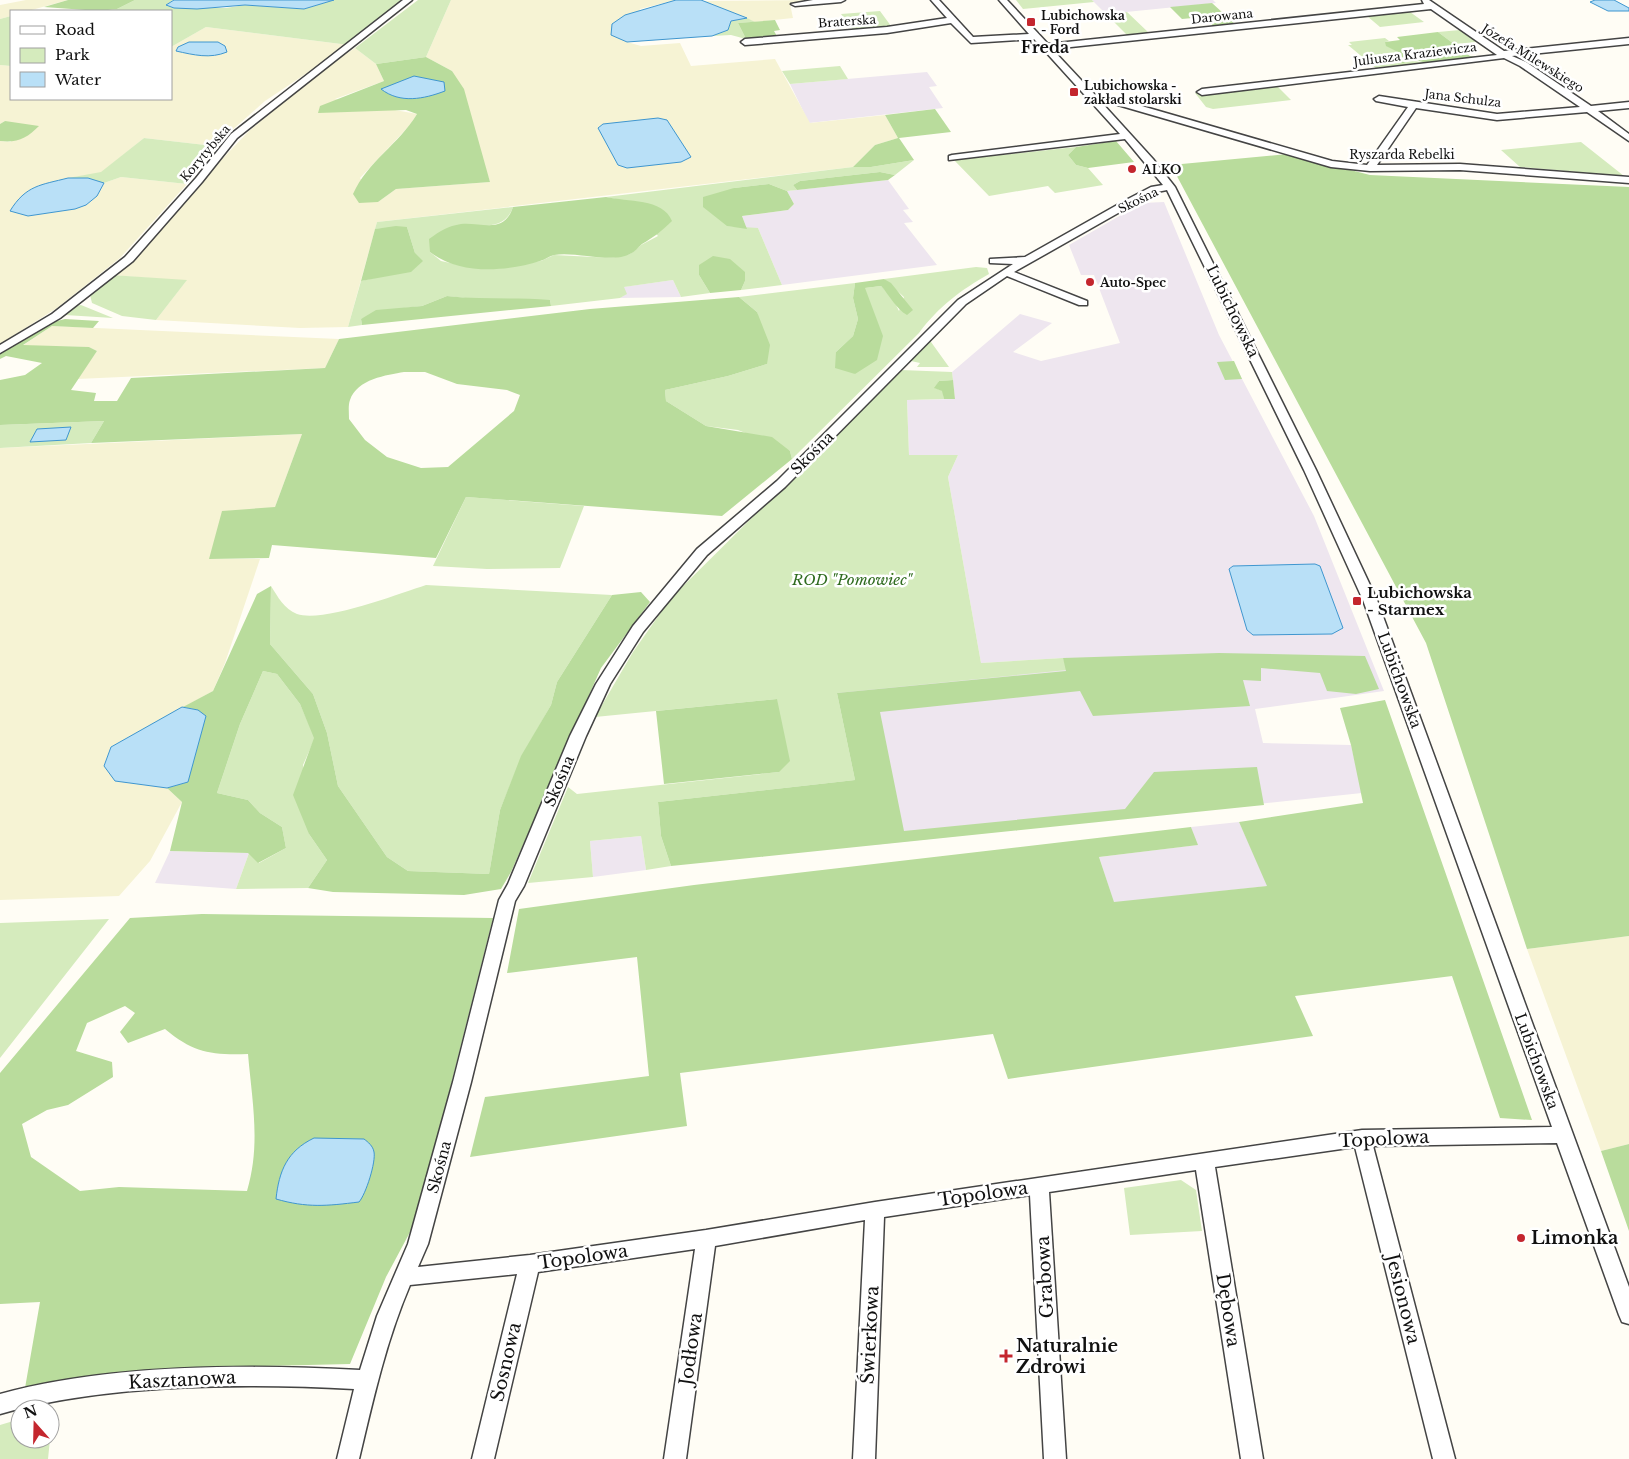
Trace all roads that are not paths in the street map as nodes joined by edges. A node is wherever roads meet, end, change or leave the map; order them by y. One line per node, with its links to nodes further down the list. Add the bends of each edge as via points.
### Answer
1 (408, 0): 29 (street, Korytybska, via 234,136 129,259 56,316)
2 (840, 0): 6 (street)
3 (935, 0): 8 (street)
4 (1003, 0): 9 (street, Lubichowska)
5 (1424, 0): 7 (street, Józefa Milewskiego)
6 (795, 4)
7 (1432, 6): 12 (street, Darowana); 13 (street, Józefa Milewskiego)
8 (952, 20): 9 (street, via 971,40); 11 (street, Braterska, via 887,30)
9 (1036, 36): 12 (street, Lubichowska)
10 (1629, 41): 13 (street, Juliusza Kraziewicza)
11 (745, 42)
12 (1046, 47): 16 (street, Lubichowska)
13 (1502, 54): 14 (street, Juliusza Kraziewicza, via 1500,57); 19 (street, Józefa Milewskiego, via 1523,64)
14 (1202, 92)
15 (1379, 99): 17 (street, Jana Schulza)
16 (1094, 100): 20 (street, Lubichowska); 23 (street, Ryszarda Rebelki, via 1111,100 1331,164)
17 (1414, 105): 19 (street, Jana Schulza, via 1497,117); 23 (street, Jana Schulza)
18 (1629, 105): 19 (street, Jana Schulza)
19 (1588, 108): 21 (street, Józefa Milewskiego)
20 (1127, 136): 22 (street); 25 (street, Lubichowska)
21 (1629, 138)
22 (952, 158)
23 (1370, 168): 24 (street, Ryszarda Rebelki, via 1460,167)
24 (1629, 180)
25 (1170, 187): 26 (street, Skośna, via 1155,189); 30 (street, Lubichowska, via 1317,484 1370,600)
26 (1029, 260): 27 (street, Skośna); 27 (street, Skośna, via 1017,259)
27 (1000, 267): 28 (street); 37 (street, Skośna, via 781,484 702,552 638,630 603,684 508,900 418,1244)
28 (1083, 303)
29 (0, 350)
30 (1563, 1135): 31 (street, Topolowa); 38 (street, Lubichowska)
31 (1362, 1138): 32 (street, Topolowa); 47 (street, Jesionowa)
32 (1204, 1160): 33 (street, Topolowa); 46 (street, Dębowa)
33 (1039, 1186): 34 (street, Topolowa); 45 (street, Grabowa)
34 (875, 1210): 35 (street, Topolowa); 44 (street, Świerkowa)
35 (706, 1239): 36 (street, Topolowa); 43 (street, Jodłowa)
36 (530, 1264): 37 (street, Topolowa); 42 (street, Sosnowa)
37 (405, 1277): 39 (street, Skośna)
38 (1629, 1315)
39 (367, 1380): 40 (street, Kasztanowa, via 288,1376 109,1383); 41 (street, Skośna)
40 (0, 1404)
41 (348, 1459)
42 (483, 1459)
43 (675, 1459)
44 (864, 1459)
45 (1055, 1459)
46 (1252, 1459)
47 (1444, 1459)

